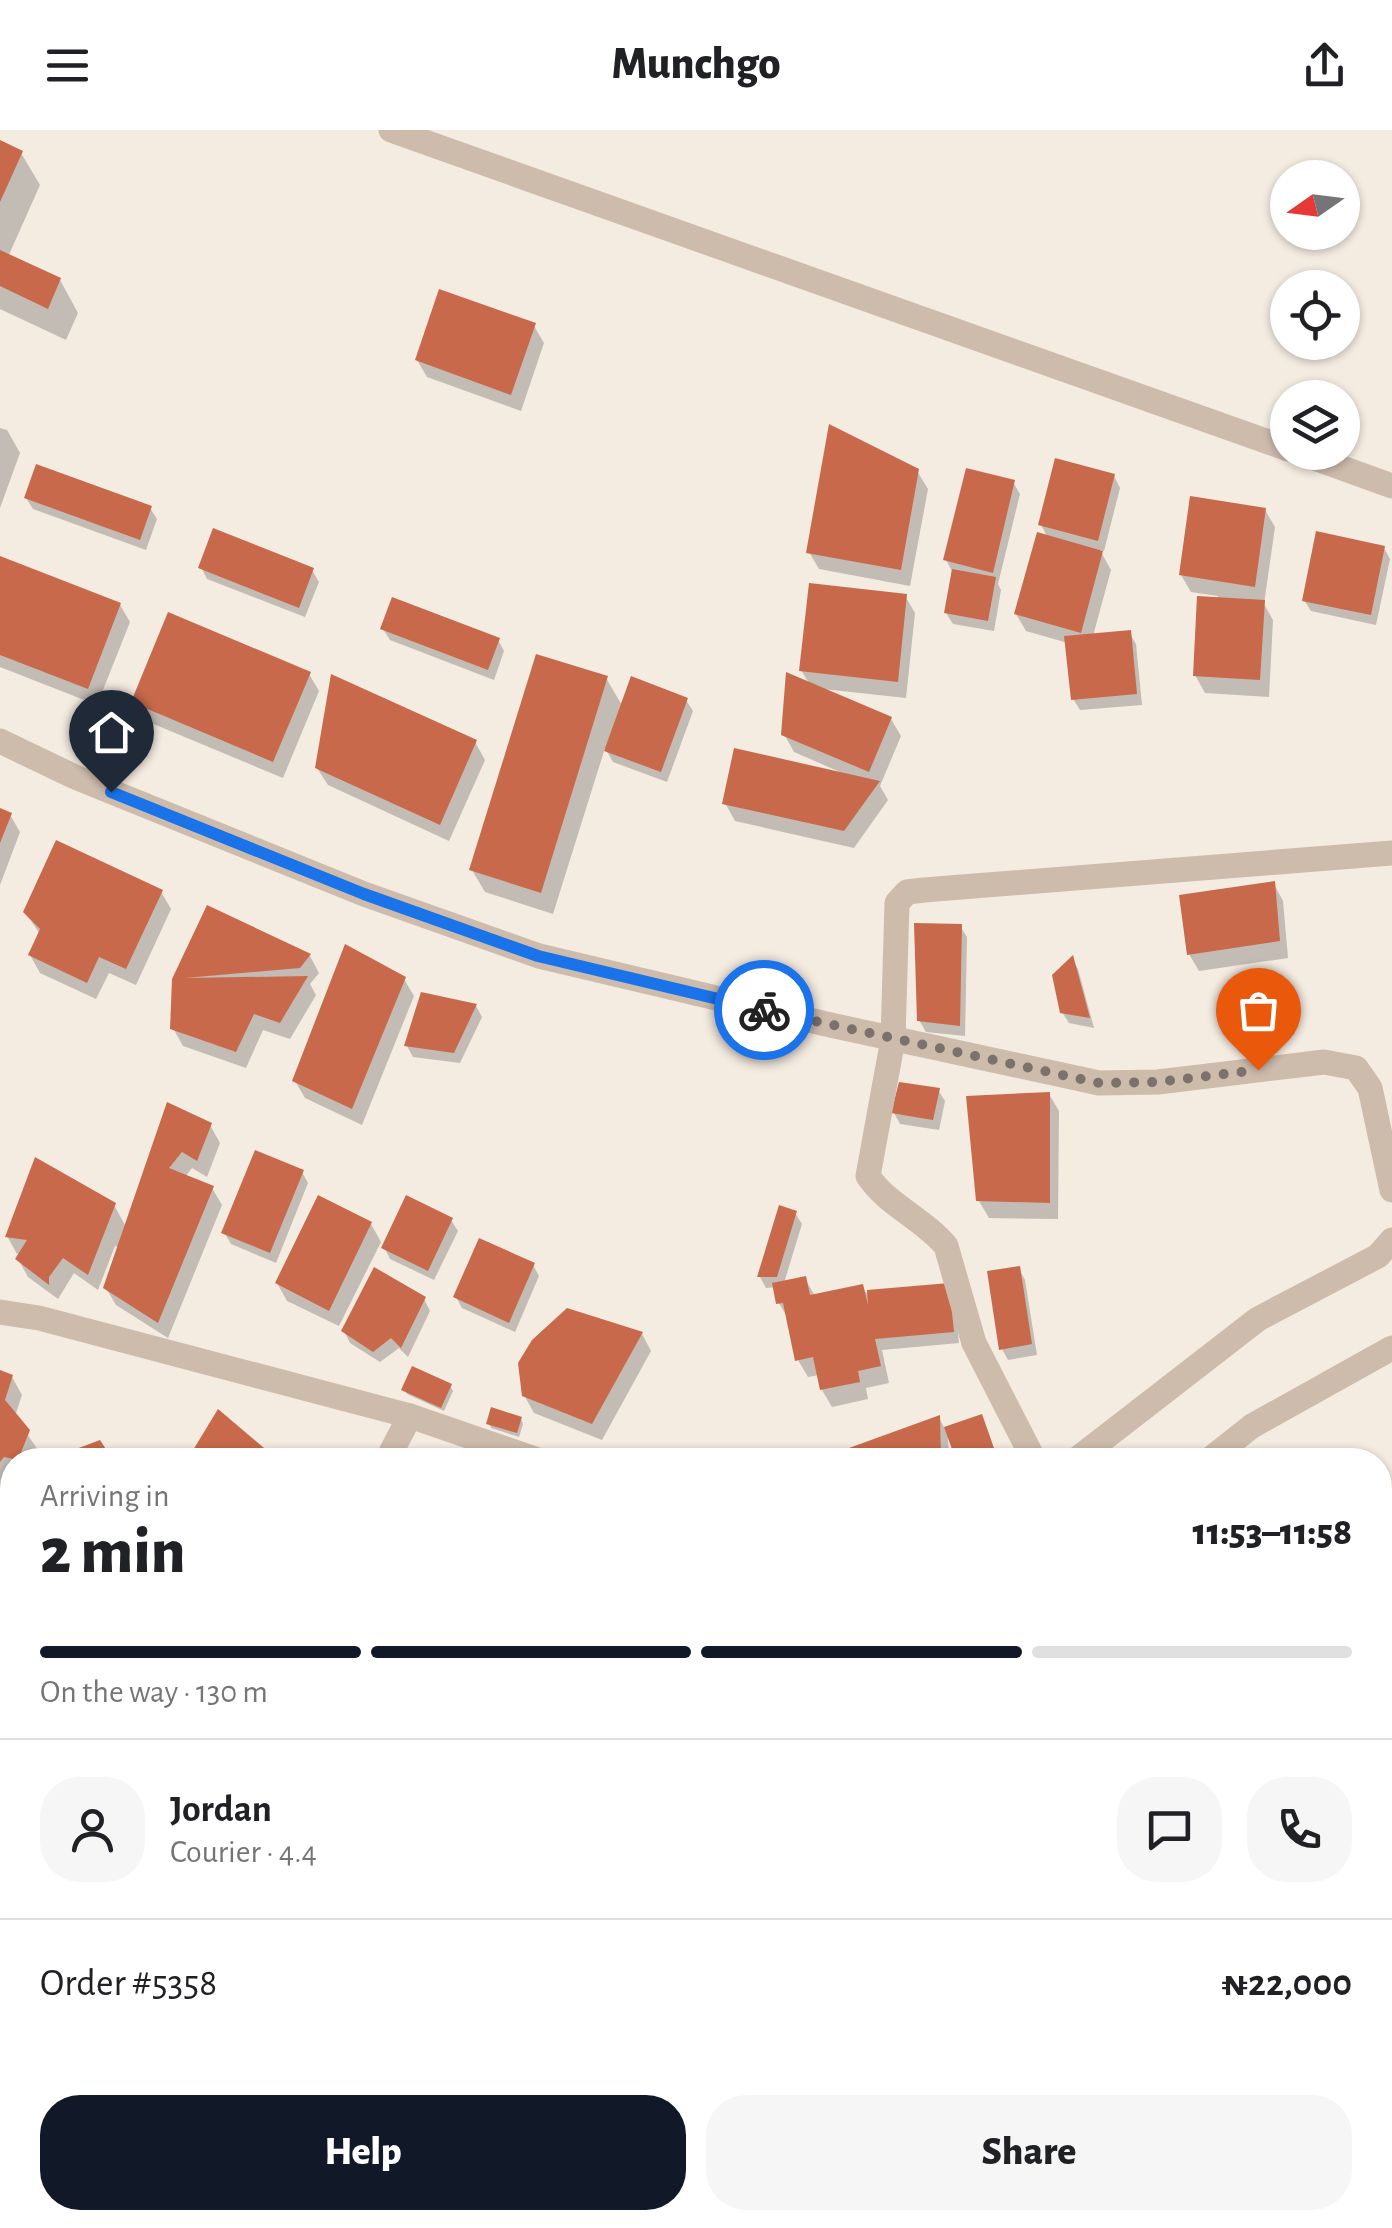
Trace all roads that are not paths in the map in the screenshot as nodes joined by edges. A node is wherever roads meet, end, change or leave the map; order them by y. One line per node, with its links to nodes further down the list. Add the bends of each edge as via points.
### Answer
1 (391, 130): 2 (street)
2 (1270, 443)
3 (1348, 470): 4 (street)
4 (1392, 486)
5 (0, 742): 7 (street, via 364,894 538,956)
6 (1392, 852): 7 (street, via 907,892 897,903)
7 (892, 1039): 8 (street, via 1099,1083 1324,1062 1356,1068 1370,1088); 15 (street, via 868,1176 946,1246 974,1343)
8 (1392, 1190)
9 (1392, 1240): 16 (street, via 1378,1256 1258,1319)
10 (0, 1312): 12 (street)
11 (1392, 1348): 17 (street)
12 (410, 1416): 13 (street); 14 (street)
13 (393, 1448)
14 (503, 1448)
15 (1028, 1448)
16 (1091, 1448)
17 (1224, 1448)

